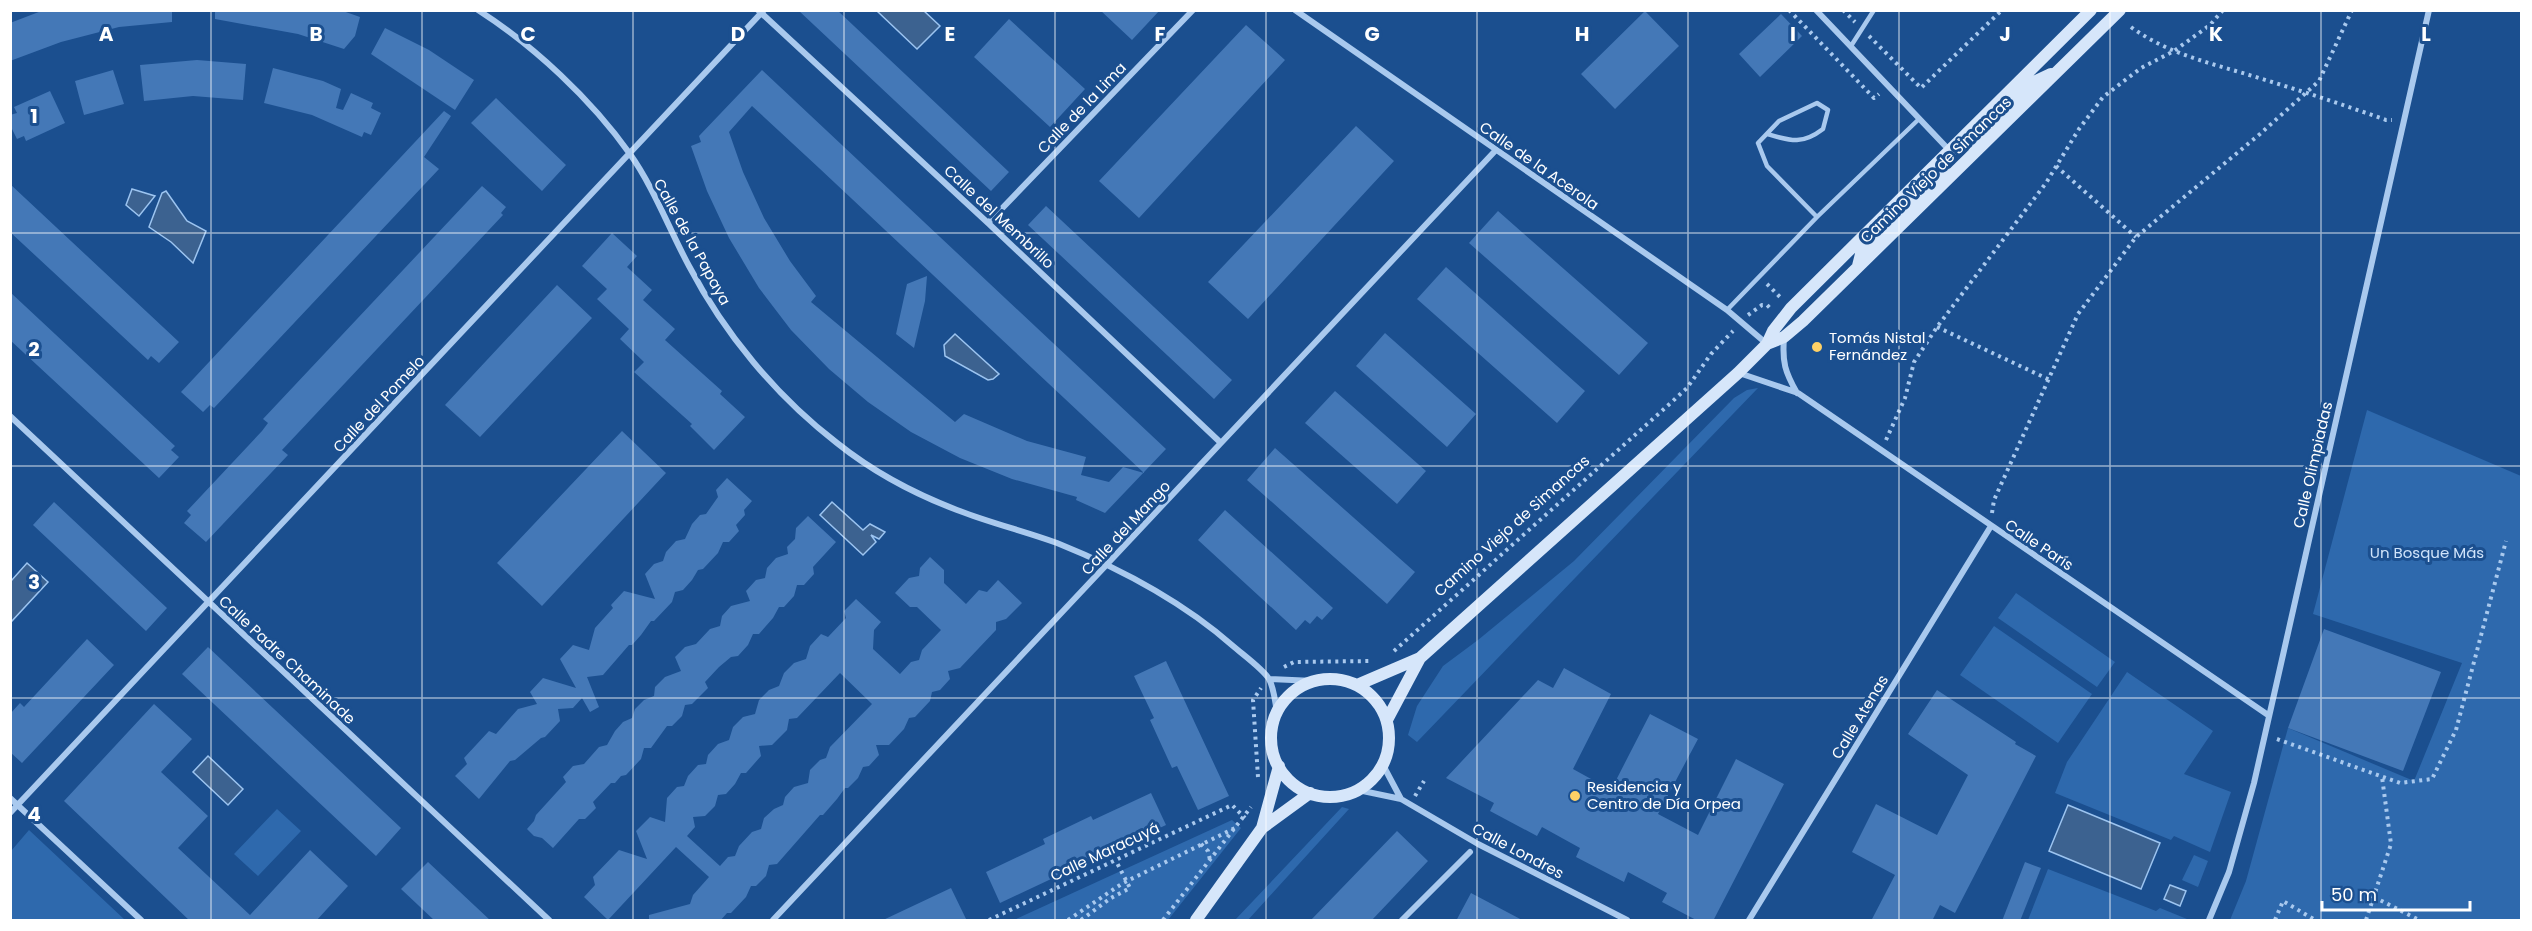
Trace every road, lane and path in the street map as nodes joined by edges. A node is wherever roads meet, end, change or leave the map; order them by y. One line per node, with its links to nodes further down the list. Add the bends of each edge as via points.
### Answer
1 (478, 10): 25 (street, Calle de la Papaya, via 511,32 562,76)
2 (1193, 10): 28 (street, Calle de la Lima)
3 (1294, 10): 24 (street, Calle de la Acerola)
4 (1816, 10): 16 (street)
5 (1843, 10): 15 (path)
6 (1874, 10): 15 (lane)
7 (2002, 10): 15 (path, via 1921,88)
8 (2091, 10): 23 (main road, Camino Viejo de Simancas)
9 (2120, 10): 18 (main road, Camino Viejo de Simancas)
10 (2223, 10): 17 (path, via 2210,25)
11 (2352, 10): 19 (path, via 2319,81)
12 (2429, 10): 21 (street, Calle Olimpiadas)
13 (761, 12): 25 (street, Calle del Pomelo); 28 (street, Calle del Membrillo)
14 (2131, 27): 17 (path, via 2151,42)
15 (1862, 29): 16 (lane)
16 (1851, 46): 20 (street)
17 (2174, 51): 19 (path); 26 (path, via 2141,68 2103,97)
18 (2059, 71): 23 (main road, via 2034,82 1969,144); 30 (main road, Camino Viejo de Simancas)
19 (2306, 92): 21 (path, via 2386,120); 29 (path)
20 (1920, 119): 23 (street); 27 (lane)
21 (2405, 120): 59 (street, Calle Olimpiadas)
22 (1767, 134): 22 (lane, via 1779,121 1817,103 1828,110 1823,129 1809,140 1787,140); 27 (lane, via 1758,143 1767,166)
23 (1950, 150): 30 (main road, via 1941,171 1862,250); 39 (main road, Camino Viejo de Simancas, via 1791,308)
24 (1495, 151): 34 (street, Calle de la Acerola); 44 (street, Calle del Mango)
25 (630, 154): 48 (street, Calle de la Papaya, via 717,314 783,394 837,443 893,480 956,510); 49 (street, Calle del Pomelo)
26 (2056, 166): 29 (path); 36 (path)
27 (1816, 217): 34 (lane)
28 (988, 222): 44 (street, Calle del Membrillo)
29 (2136, 237): 41 (path, via 2078,314)
30 (1858, 267): 38 (main road, Camino Viejo de Simancas)
31 (1764, 281): 32 (path)
32 (1785, 303)
33 (1757, 306): 35 (path, via 1767,305)
34 (1727, 310): 39 (street, Calle de la Acerola)
35 (1776, 313)
36 (1937, 327): 41 (path); 45 (path, via 1914,362 1905,398)
37 (1730, 335): 50 (path, Camino Viejo de Simancas, via 1687,388)
38 (1784, 337): 39 (main road, Camino Viejo de Simancas); 42 (street, Calle París, via 1782,359)
39 (1767, 344): 40 (main road, Camino Viejo de Simancas)
40 (1738, 373): 42 (street, Calle París); 52 (main road, Camino Viejo de Simancas)
41 (2050, 380): 46 (path, via 1994,500)
42 (1798, 393): 45 (street, Calle París)
43 (10, 416): 49 (street, Calle Padre Chaminade)
44 (1221, 443): 48 (street, Calle del Mango)
45 (1881, 452): 46 (street, Calle París)
46 (1991, 526): 59 (street, Calle París); 92 (street, Calle Atenas)
47 (2506, 541): 64 (path, via 2456,730 2432,779 2400,783)
48 (1108, 565): 54 (street, Calle de la Papaya, via 1218,633); 84 (street, Calle del Mango)
49 (209, 603): 71 (street, Calle del Pomelo); 83 (street, Calle Padre Chaminade)
50 (1389, 655)
51 (1382, 658): 53 (path, via 1294,662)
52 (1420, 658): 56 (main road, Camino Viejo de Simancas); 60 (main road, Camino Viejo de Simancas)
53 (1278, 669)
54 (1269, 679): 55 (street); 58 (street)
55 (1314, 681): 56 (main road, via 1333,679); 58 (main road, via 1296,690)
56 (1357, 685): 60 (main road, via 1369,694)
57 (1259, 690): 65 (path, via 1253,700)
58 (1277, 711): 63 (main road, via 1271,739)
59 (2268, 715): 61 (street, Calle Olimpiadas)
60 (1387, 720): 62 (main road, via 1389,746)
61 (2264, 734): 64 (path); 93 (street, Calle Olimpiadas, via 2229,872)
62 (1383, 765): 66 (main road); 69 (street)
63 (1279, 766): 67 (main road, via 1299,788); 75 (main road)
64 (2382, 777): 81 (path, via 2391,844)
65 (1258, 780)
66 (1358, 790): 67 (main road, via 1342,796); 69 (street, Calle Londres)
67 (1310, 793): 75 (main road)
68 (10, 798): 71 (street)
69 (1401, 799): 91 (street, Calle Londres, via 1478,844)
70 (1253, 803): 74 (path)
71 (18, 805): 73 (street, Calle del Pomelo); 82 (street)
72 (1232, 805): 79 (path, Calle Maracuyá)
73 (10, 813)
74 (1236, 828): 76 (path); 78 (path)
75 (1262, 828): 89 (main road)
76 (1200, 843): 78 (path); 80 (path)
77 (1470, 852): 90 (street)
78 (1210, 860): 88 (path)
79 (1116, 861): 80 (path); 85 (path, Calle Maracuyá)
80 (1125, 881): 86 (path); 87 (path, via 1130,888)
81 (2374, 897): 96 (path); 97 (path)
82 (141, 921)
83 (549, 921)
84 (773, 921)
85 (989, 921)
86 (1068, 921)
87 (1082, 921)
88 (1164, 921)
89 (1196, 921)
90 (1402, 921)
91 (1627, 921)
92 (1749, 921)
93 (2209, 921)
94 (2275, 921): 95 (path, via 2283,901)
95 (2315, 921)
96 (2366, 921)
97 (2420, 921)

